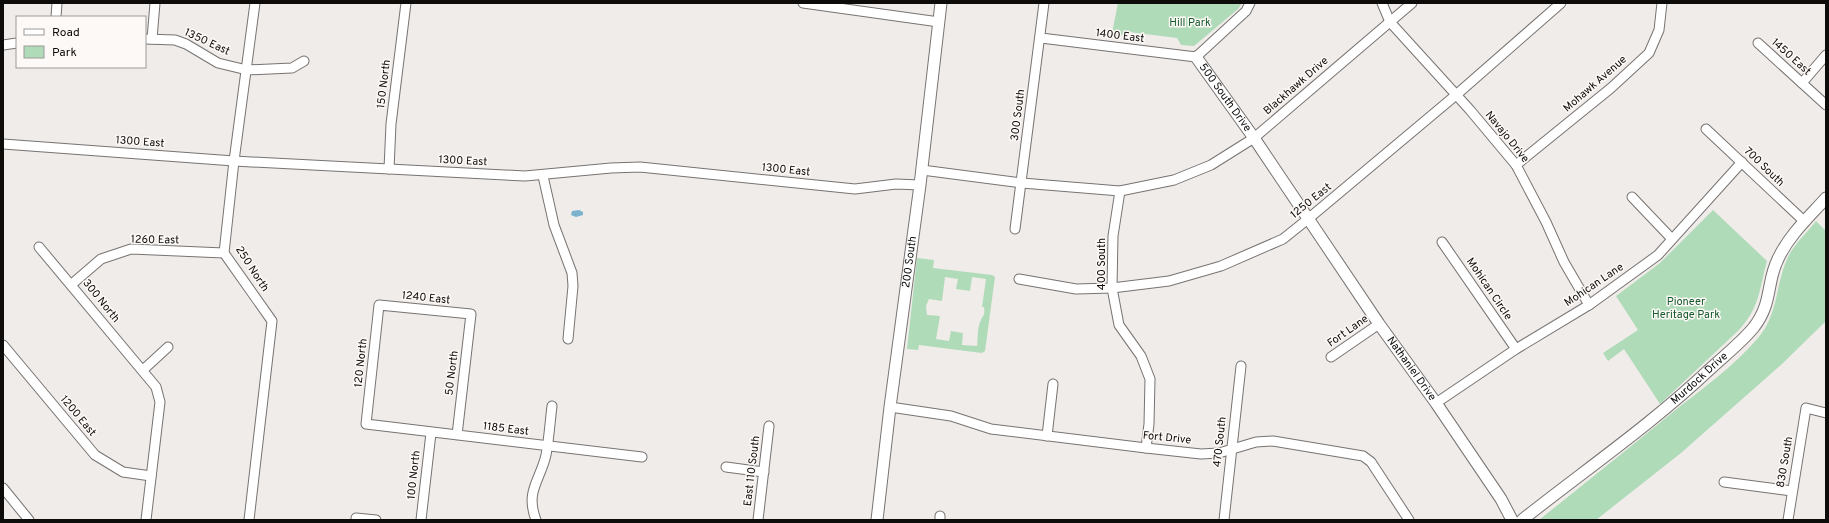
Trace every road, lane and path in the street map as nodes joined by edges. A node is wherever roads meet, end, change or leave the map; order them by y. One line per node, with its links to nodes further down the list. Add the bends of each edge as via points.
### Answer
1 (57, 3): 14 (street)
2 (156, 3): 18 (street)
3 (255, 3): 25 (street, 250 North)
4 (406, 3): 35 (street, 150 North, via 391,124)
5 (803, 3): 13 (street)
6 (941, 3): 15 (street, 200 South)
7 (1044, 3): 17 (street, 300 South)
8 (1250, 3): 23 (street, via 1246,11)
9 (1382, 3): 16 (street, Navajo Drive)
10 (1412, 3): 16 (street, Blackhawk Drive)
11 (1561, 3): 27 (street, 1250 East)
12 (1662, 3): 34 (street, Mohawk Avenue, via 1659,30 1649,52 1611,88)
13 (849, 6): 15 (street)
14 (56, 16)
15 (939, 22): 36 (street, 200 South)
16 (1390, 22): 27 (street, Navajo Drive); 30 (street, Blackhawk Drive)
17 (1040, 38): 23 (street, 1400 East); 38 (street, 300 South)
18 (148, 39): 25 (street, 1350 East, via 175,40 218,63)
19 (16, 43): 21 (street)
20 (1758, 43): 26 (street, 1450 East)
21 (3, 45)
22 (1826, 55): 26 (street)
23 (1196, 57): 30 (street, 500 South Drive)
24 (304, 61): 25 (street, 1350 East, via 292,68)
25 (247, 70): 32 (street, 250 North)
26 (1802, 83): 28 (street, 1450 East)
27 (1456, 96): 34 (street, Navajo Drive); 43 (street, 1250 East)
28 (1826, 105)
29 (1706, 129): 33 (street, 700 South)
30 (1254, 138): 40 (street, Blackhawk Drive, via 1211,165 1174,180); 43 (street, 500 South Drive)
31 (3, 144): 32 (street, 1300 East)
32 (234, 161): 35 (street, 1300 East); 49 (street, 250 North)
33 (1742, 162): 44 (street, 700 South); 46 (street, Mohican Lane)
34 (1516, 165): 54 (street, Navajo Drive, via 1564,262)
35 (389, 169): 37 (street, 1300 East)
36 (922, 170): 38 (street); 39 (street, 200 South)
37 (543, 176): 39 (street, 1300 East, via 640,167 855,189 896,184); 57 (street, via 554,225 572,273)
38 (1022, 183): 40 (street, Blackhawk Drive); 45 (street, 300 South)
39 (920, 185): 67 (street, 200 South)
40 (1120, 191): 52 (street, 400 South, via 1113,236)
41 (1632, 197): 46 (street)
42 (1826, 198): 44 (street, Murdock Drive)
43 (1308, 219): 52 (street, 1250 East, via 1283,239 1221,266 1169,281); 56 (street, Nathaniel Drive)
44 (1805, 222): 96 (street, Murdock Drive, via 1793,234 1781,253 1765,309 1746,335 1683,394)
45 (1015, 229)
46 (1672, 239): 54 (street, Mohican Lane, via 1658,255)
47 (1442, 242): 60 (street, Mohican Circle)
48 (39, 247): 51 (street, 300 North)
49 (224, 253): 51 (street, 1260 East, via 131,250 101,259); 87 (street, 250 North, via 272,321)
50 (1019, 279): 52 (street, 1250 East, via 1076,289)
51 (72, 284): 63 (street, 300 North)
52 (1112, 288): 75 (street, 400 South, via 1119,325 1141,356 1150,379)
53 (379, 304): 55 (street, 1240 East); 69 (street, 120 North)
54 (1589, 304): 60 (street, Mohican Lane)
55 (472, 314): 72 (street, 50 North)
56 (1379, 324): 61 (street, Fort Lane); 65 (street, Nathaniel Drive)
57 (568, 339)
58 (3, 345): 80 (street, 1200 East, via 95,455 123,472)
59 (168, 347): 63 (street)
60 (1516, 349): 65 (street, Mohican Lane)
61 (1331, 357)
62 (1241, 366): 76 (street, 470 South)
63 (143, 370): 80 (street, 300 North, via 156,387 160,402)
64 (1052, 384): 73 (street)
65 (1436, 403): 95 (street, Nathaniel Drive)
66 (552, 406): 74 (street)
67 (890, 407): 73 (street, Fort Drive, via 951,416 991,429); 92 (street, 200 South)
68 (1826, 413): 83 (street, 830 South, via 1806,408)
69 (366, 424): 71 (street, 1185 East)
70 (770, 426): 79 (street, East 110 South)
71 (431, 433): 72 (street, 1185 East); 89 (street, 100 North)
72 (457, 435): 74 (street, 1185 East)
73 (1047, 436): 75 (street, Fort Drive)
74 (547, 446): 77 (street, 1185 East); 90 (street, via 533,486 531,508)
75 (1146, 448): 76 (street, Fort Drive, via 1201,454)
76 (1231, 450): 93 (street, 470 South); 94 (street, Fort Drive, via 1256,442 1273,441 1363,456 1371,462)
77 (642, 458)
78 (726, 467): 79 (street)
79 (764, 472): 91 (street, East 110 South)
80 (151, 476): 86 (street, 300 North)
81 (1724, 482): 83 (street)
82 (3, 488): 85 (street)
83 (1792, 491): 97 (street, 830 South)
84 (356, 518): 88 (street)
85 (29, 520)
86 (146, 520)
87 (249, 520)
88 (376, 520)
89 (421, 520)
90 (536, 520)
91 (758, 520)
92 (877, 520)
93 (1224, 520)
94 (1409, 520)
95 (1512, 520)
96 (1522, 520)
97 (1788, 520)

